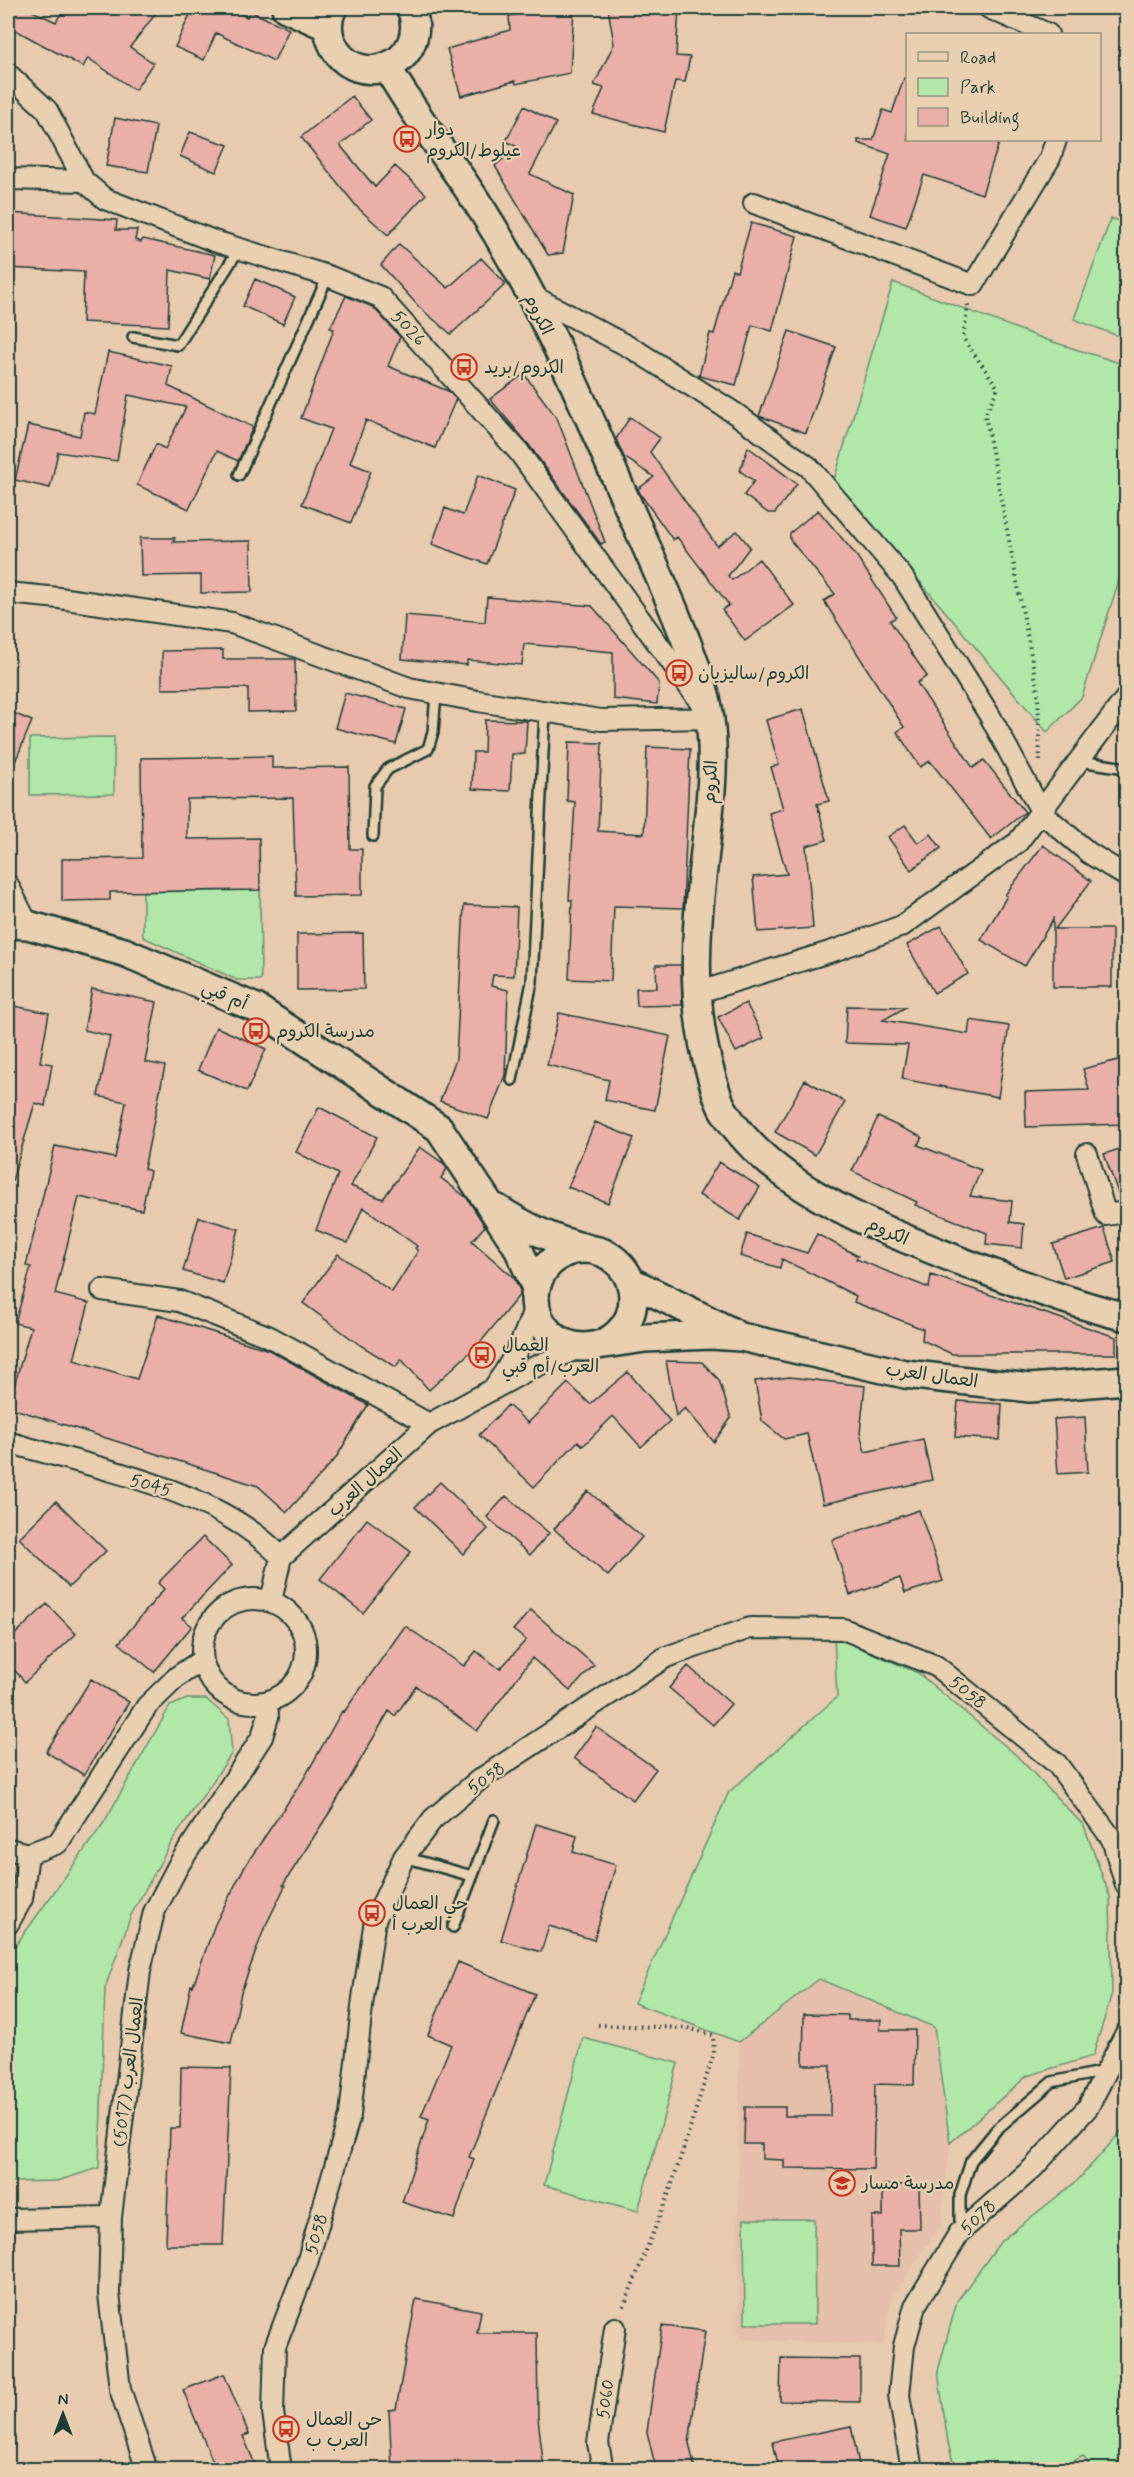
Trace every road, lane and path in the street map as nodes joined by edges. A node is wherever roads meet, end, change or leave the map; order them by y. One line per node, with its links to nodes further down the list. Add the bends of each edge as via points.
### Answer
1 (286, 8): 4 (street)
2 (411, 8): 6 (street, via 416,30 413,42 407,53)
3 (989, 8): 5 (street)
4 (331, 17): 6 (street, via 330,39 342,59 363,69)
5 (1046, 33)
6 (387, 68): 15 (street, الكروم, via 485,214)
7 (8, 74): 10 (street, 5026, via 47,110)
8 (1056, 141): 14 (street, via 1050,158)
9 (8, 179): 10 (street)
10 (84, 181): 12 (street, 5026, via 105,199)
11 (754, 202): 14 (street)
12 (239, 249): 13 (street, 5026); 16 (lane, via 178,345)
13 (328, 276): 17 (lane); 22 (street, 5026, via 380,297 512,444)
14 (973, 285): 25 (path, via 963,338 998,388 985,415 1038,691)
15 (529, 294): 22 (street, الكروم, via 597,434 690,645); 26 (street, via 635,350 736,414 809,467 902,576 990,716)
16 (133, 337)
17 (239, 475)
18 (8, 593): 19 (street, via 232,623 409,688)
19 (436, 693): 21 (street); 27 (lane, via 428,749 388,769 375,786)
20 (1126, 698): 23 (street)
21 (545, 711): 22 (street, via 601,720); 32 (lane, via 532,982)
22 (712, 718): 31 (street, الكروم)
23 (1079, 761): 24 (lane); 26 (street)
24 (1126, 768)
25 (1040, 770)
26 (1042, 813): 28 (street, via 1089,853); 31 (street, via 1018,842 902,926)
27 (373, 836)
28 (1126, 876)
29 (8, 885): 30 (street)
30 (18, 925): 34 (street, أم قبي, via 124,952 256,1008 439,1128)
31 (696, 993): 40 (street, الكروم, via 702,1047 722,1107 762,1156 819,1198 881,1229 1005,1278)
32 (512, 1080)
33 (1087, 1154): 35 (street, via 1106,1215)
34 (485, 1200): 36 (street, أم قبي, via 527,1228 557,1241); 39 (street, أم قبي, via 517,1246)
35 (1126, 1212)
36 (595, 1250): 37 (street, via 610,1256); 39 (street, via 576,1249 557,1256 543,1270)
37 (630, 1281): 41 (street, العمال العرب); 42 (street, via 633,1294 628,1320 610,1339)
38 (102, 1290): 45 (street, via 179,1301 270,1337)
39 (535, 1296): 42 (street, via 539,1318 556,1338); 44 (street, العمال العرب, via 526,1335)
40 (1126, 1317)
41 (741, 1337): 42 (street, العمال العرب, via 688,1336); 43 (street, العمال العرب, via 905,1374 1030,1388)
42 (590, 1346): 44 (street, العمال العرب, via 530,1369)
43 (1126, 1380)
44 (492, 1391): 45 (street, العمال العرب)
45 (429, 1424): 47 (street, العمال العرب)
46 (8, 1442): 47 (street, 5045, via 184,1494 224,1515)
47 (281, 1557): 48 (street)
48 (271, 1601): 49 (street, via 253,1598 223,1608 205,1631); 50 (street, via 297,1622 306,1640 306,1653 290,1690)
49 (202, 1660): 50 (street, via 205,1672 220,1691 241,1702); 53 (street, via 178,1676 147,1706 58,1843)
50 (267, 1702): 62 (street, العمال العرب (5017), via 268,1717 262,1737 178,1866 154,1911 140,1971)
51 (494, 1820): 55 (lane)
52 (8, 1849): 53 (street)
53 (28, 1854): 57 (street, via 22,1899)
54 (404, 1857): 55 (lane); 56 (street, 5058, via 433,1819 489,1774 666,1657 750,1628 843,1629 936,1666 1057,1764 1112,1839); 67 (street, 5058, via 375,1920 350,2115 308,2263 276,2347 273,2412)
55 (472, 1876): 58 (lane)
56 (1126, 1885)
57 (8, 1924)
58 (453, 1927)
59 (598, 2025): 65 (path, via 687,2028 713,2035 714,2053 670,2190)
60 (1126, 2033): 61 (street, 5078)
61 (1107, 2070): 64 (street, 5078, via 1088,2107 1033,2169); 64 (lane, via 1052,2082 998,2129 971,2161 960,2195)
62 (111, 2217): 63 (street); 66 (street, العمال العرب (5017), via 109,2294 120,2389)
63 (8, 2219)
64 (960, 2232): 69 (street, 5078, via 915,2306 904,2346 899,2395)
65 (615, 2328): 68 (street, 5060, via 598,2443)
66 (147, 2469)
67 (281, 2469)
68 (603, 2469)
69 (912, 2469)

